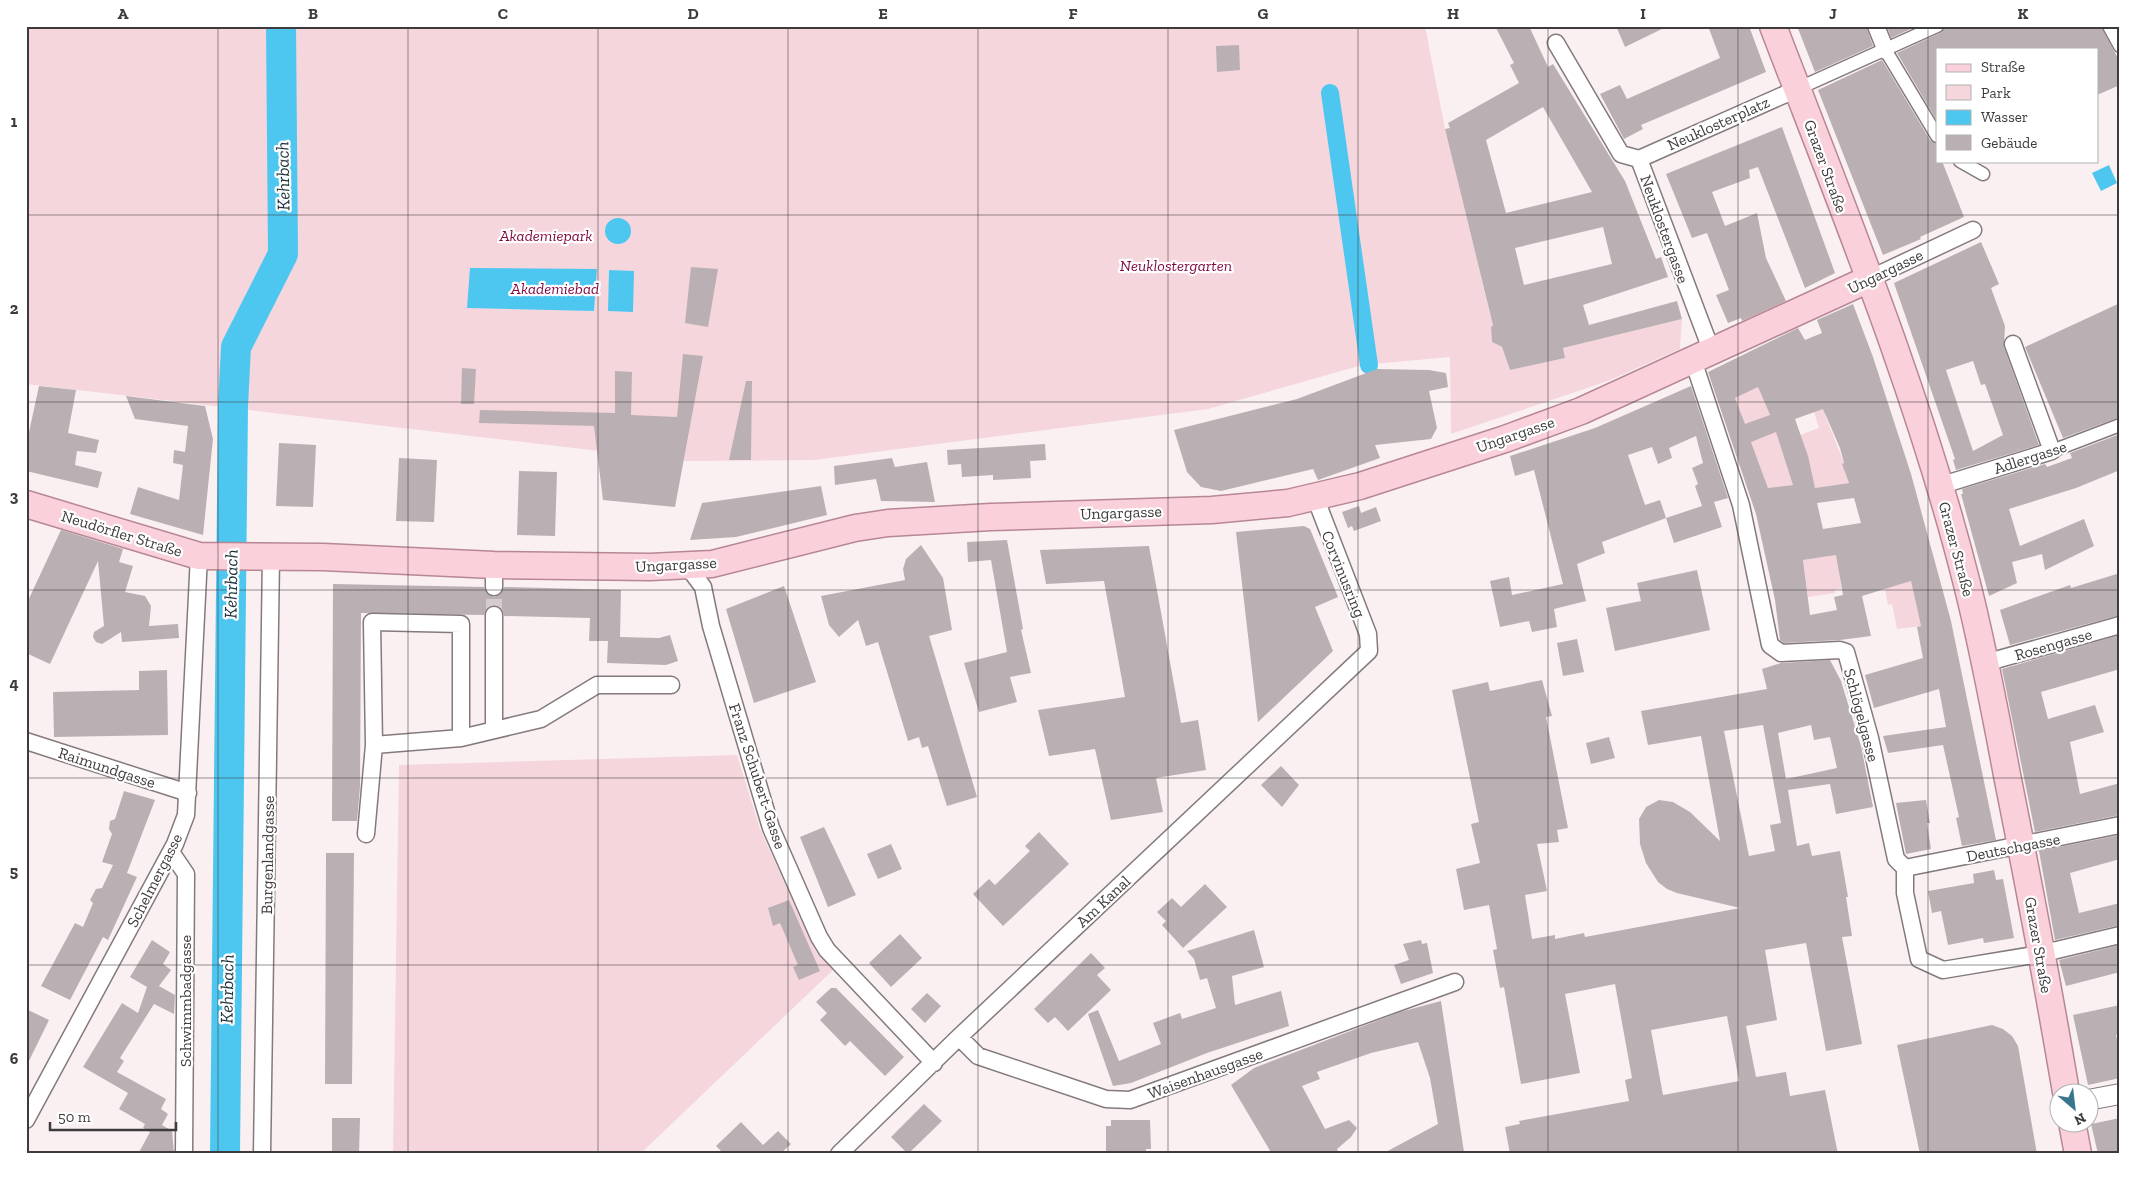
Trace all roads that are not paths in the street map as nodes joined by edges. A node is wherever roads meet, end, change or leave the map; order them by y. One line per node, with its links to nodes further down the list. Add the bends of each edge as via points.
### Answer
1 (1773, 26): 8 (main road, Grazer Straße)
2 (1876, 26): 7 (street)
3 (1937, 26): 7 (street)
4 (2109, 26): 6 (street)
5 (1556, 43): 10 (street, Neuklostergasse, via 1621,154)
6 (2120, 46)
7 (1886, 51): 8 (street); 9 (street)
8 (1797, 88): 10 (street, Neuklosterplatz); 14 (main road, Grazer Straße)
9 (1936, 134)
10 (1639, 159): 16 (street, Neuklostergasse)
11 (1962, 162): 12 (street)
12 (1983, 174)
13 (1973, 230): 14 (street, Ungargasse)
14 (1869, 279): 16 (main road, Ungargasse); 19 (main road, Grazer Straße)
15 (2013, 344): 18 (street)
16 (1703, 356): 20 (main road, Ungargasse, via 1581,411 1514,436 1360,486); 39 (street, Schlögelgasse, via 1741,505 1770,645 1782,653 1846,652 1870,738 1896,859)
17 (2120, 424): 18 (street, Adlergasse)
18 (2052, 451): 19 (street, Adlergasse)
19 (1939, 486): 28 (main road, Grazer Straße, via 1967,583)
20 (1315, 497): 24 (main road, Ungargasse, via 1288,503 1212,510 888,523); 27 (street, Corvinusring, via 1368,634)
21 (26, 504): 22 (main road, Neudörfler Straße)
22 (220, 557): 23 (main road, Ungargasse); 34 (street, Schelmergasse)
23 (271, 557): 24 (main road, Ungargasse, via 323,557 494,576); 51 (street, Burgenlandgasse)
24 (688, 567): 44 (street, Franz Schubert-Gasse, via 703,587 711,626 771,828 819,937 827,950)
25 (494, 615): 30 (street)
26 (2120, 625): 28 (street, Rosengasse)
27 (1369, 651): 43 (street, Am Kanal)
28 (1985, 663): 37 (main road, Grazer Straße)
29 (671, 684): 30 (street, via 597,685 541,719)
30 (494, 729): 31 (street)
31 (461, 738): 33 (street); 33 (street, via 461,624 372,622)
32 (26, 741): 34 (street, Raimundgasse)
33 (374, 745): 36 (street)
34 (188, 793): 38 (street, Schelmergasse, via 186,815)
35 (2120, 825): 37 (street, Deutschgasse)
36 (366, 834)
37 (2021, 846): 39 (street, Deutschgasse); 41 (main road, Grazer Straße)
38 (171, 852): 48 (street, Schelmergasse); 50 (street, Schwimmbadgasse, via 186,874)
39 (1905, 868): 41 (street, Schlögelgasse, via 1905,893 1919,960 1943,970)
40 (2120, 935): 41 (street)
41 (2040, 954): 45 (main road, Grazer Straße)
42 (1455, 982): 43 (street, Waisenhausgasse, via 1130,1100 1106,1099 978,1056)
43 (959, 1037): 44 (street, Am Kanal)
44 (934, 1063): 52 (street, Am Kanal)
45 (2064, 1082)
46 (2120, 1094): 47 (street)
47 (2098, 1098)
48 (26, 1120)
49 (2074, 1132): 53 (main road)
50 (184, 1154)
51 (262, 1154)
52 (839, 1154)
53 (2078, 1154)

